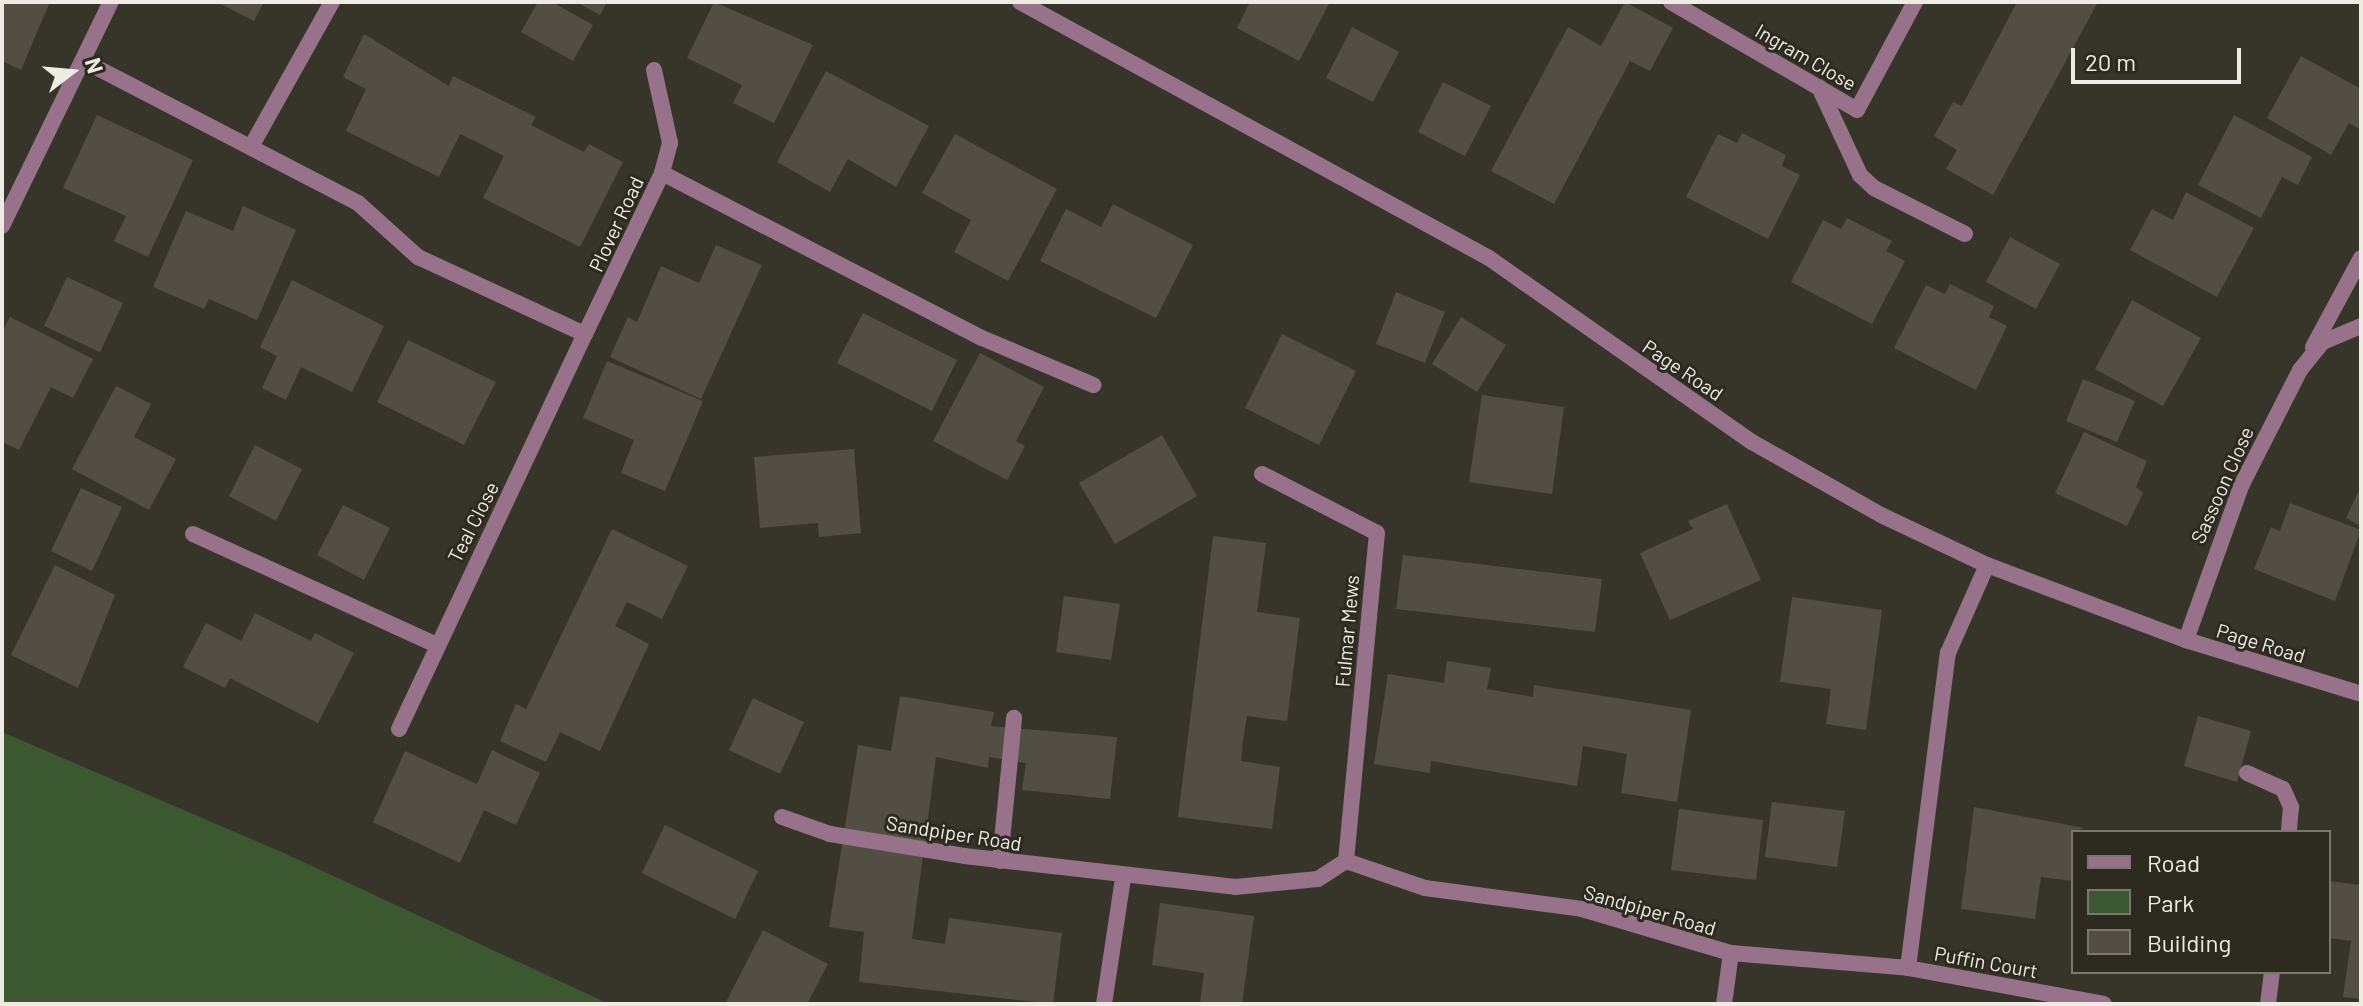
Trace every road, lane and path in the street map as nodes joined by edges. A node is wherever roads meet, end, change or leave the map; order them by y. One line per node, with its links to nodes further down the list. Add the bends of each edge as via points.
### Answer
1 (111, 2): 7 (street)
2 (332, 2): 10 (street)
3 (1020, 2): 6 (street, Page Road)
4 (1671, 2): 9 (street, Ingram Close)
5 (1915, 2): 9 (street, Ingram Close, via 1857,110)
6 (1044, 7): 21 (street, Page Road, via 1489,258 1813,479)
7 (84, 61): 10 (street); 12 (street)
8 (654, 70): 11 (street, via 670,143)
9 (1819, 87): 13 (street, via 1860,175 1874,188)
10 (252, 145): 16 (street, via 358,203 418,257)
11 (662, 173): 16 (street, Plover Road); 18 (street, Plover Road, via 982,338)
12 (2, 226)
13 (1965, 234)
14 (2361, 258): 17 (street, Sassoon Close)
15 (2361, 326): 17 (street)
16 (585, 334): 23 (street, Teal Close)
17 (2310, 352): 22 (street, Sassoon Close, via 2242,484)
18 (1093, 385)
19 (1262, 474): 31 (street, Fulmar Mews, via 1377,533)
20 (193, 534): 23 (street)
21 (1987, 565): 22 (street, Page Road); 34 (street, via 1948,653)
22 (2186, 640): 24 (street, Page Road)
23 (437, 645): 26 (street, Teal Close)
24 (2361, 694)
25 (1014, 718): 30 (street)
26 (399, 729)
27 (2247, 773): 29 (street, via 2283,789 2291,807)
28 (782, 817): 30 (street, Sandpiper Road, via 830,834)
29 (2289, 830)
30 (1000, 861): 32 (street, Sandpiper Road)
31 (1346, 861): 32 (street, Sandpiper Road, via 1318,879 1279,886); 33 (street, Sandpiper Road, via 1425,888 1582,909)
32 (1123, 878): 36 (street)
33 (1731, 953): 34 (street, Sandpiper Road); 37 (street)
34 (1908, 968): 38 (street, Puffin Court)
35 (2272, 974): 39 (street)
36 (1104, 1004)
37 (1724, 1004)
38 (2104, 1004)
39 (2268, 1004)

